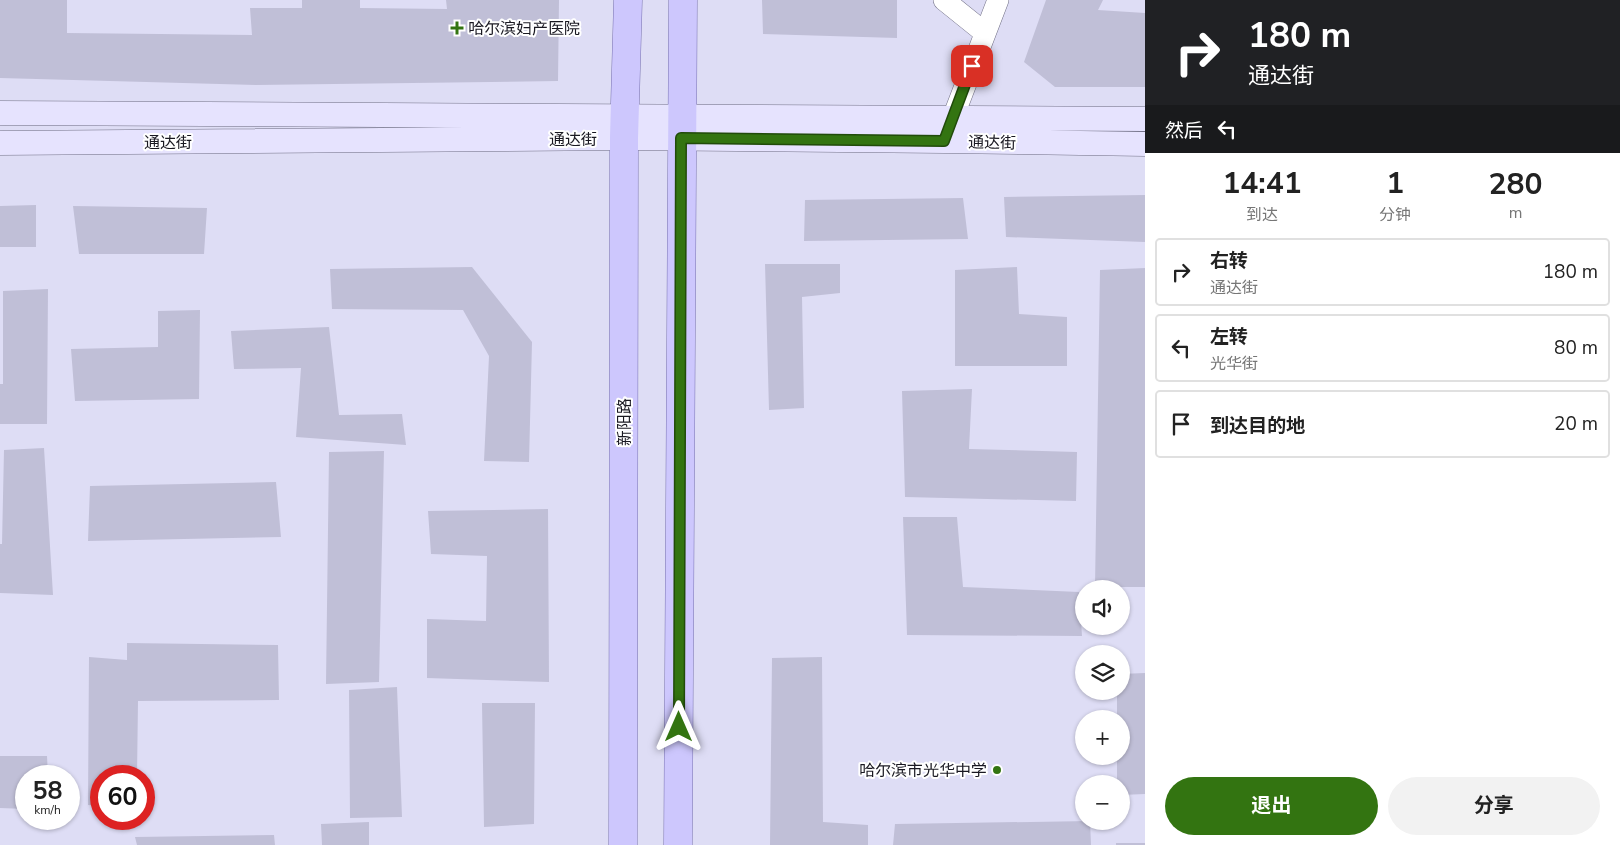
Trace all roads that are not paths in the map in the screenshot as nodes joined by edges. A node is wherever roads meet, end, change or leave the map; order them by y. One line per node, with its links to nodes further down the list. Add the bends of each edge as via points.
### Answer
1 (628, 0): 9 (main road, 新阳路)
2 (682, 0): 10 (main road)
3 (944, 0): 5 (street)
4 (998, 0): 5 (street)
5 (985, 33): 7 (street)
6 (0, 113): 9 (main road, 通达街)
7 (953, 117): 8 (main road, 通达街); 10 (main road, 通达街); 11 (street)
8 (1145, 119)
9 (625, 127): 10 (main road, 通达街); 12 (main road, 通达街); 14 (main road, 新阳路)
10 (681, 127): 11 (main road, 通达街); 15 (main road)
11 (944, 141): 13 (main road, 通达街)
12 (0, 143)
13 (1145, 144)
14 (623, 845)
15 (678, 845)

